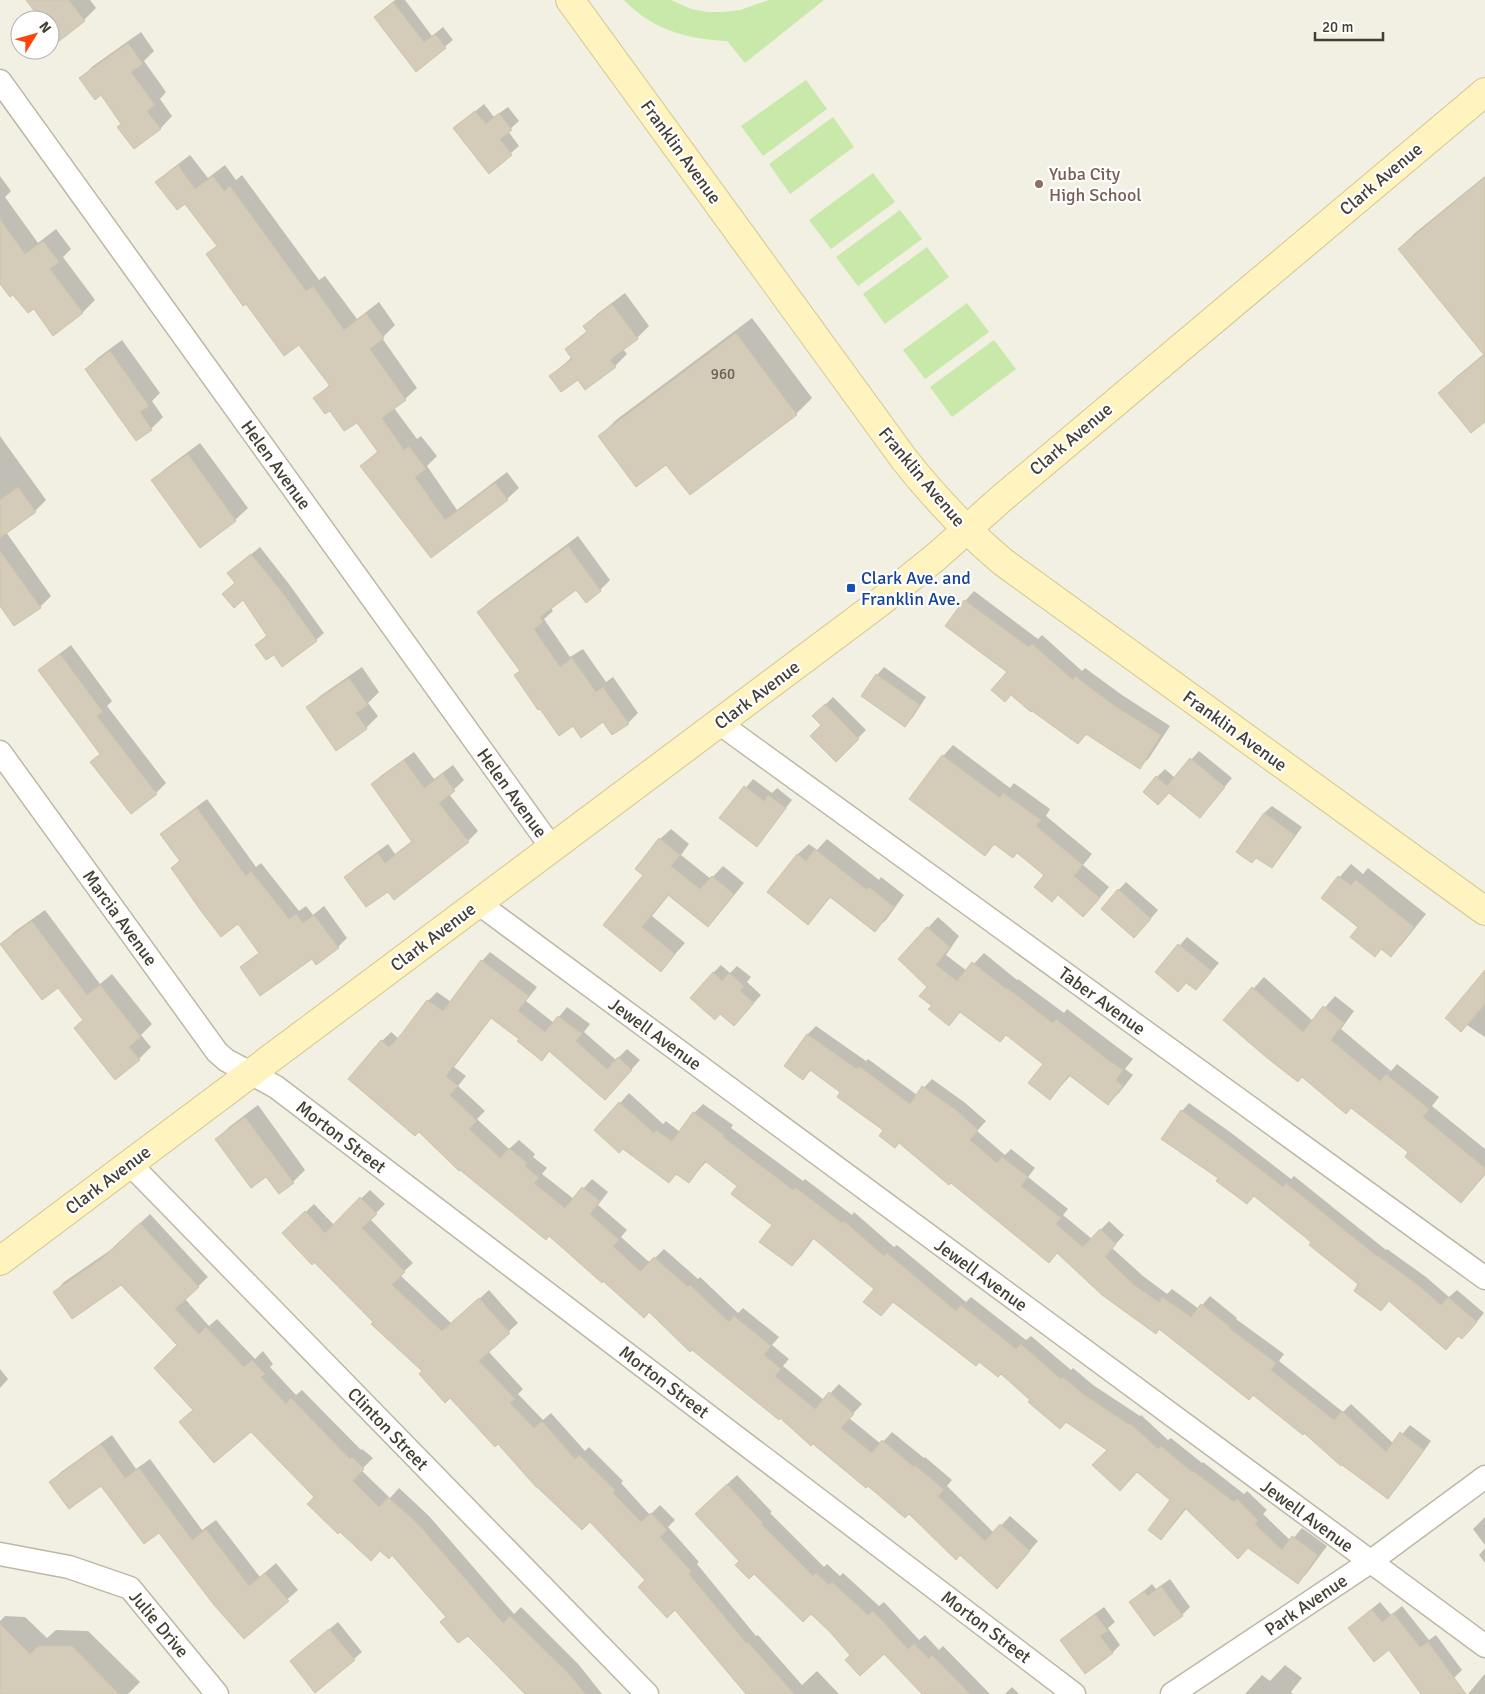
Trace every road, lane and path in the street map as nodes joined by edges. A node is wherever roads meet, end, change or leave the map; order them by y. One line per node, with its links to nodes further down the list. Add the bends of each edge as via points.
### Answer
1 (570, 0): 4 (street, Franklin Avenue, via 904,459)
2 (0, 81): 7 (street, Helen Avenue)
3 (1485, 92): 4 (street, Clark Avenue)
4 (966, 530): 5 (street, Clark Avenue, via 879,603); 9 (street, Franklin Avenue, via 1003,562)
5 (719, 723): 7 (street, Clark Avenue); 13 (street, Taber Avenue)
6 (0, 752): 10 (street, Marcia Avenue, via 211,1045 226,1060)
7 (552, 848): 8 (street, Clark Avenue)
8 (478, 903): 10 (street, Clark Avenue); 16 (street, Jewell Avenue)
9 (1485, 911)
10 (251, 1073): 11 (street, Clark Avenue); 20 (street, Morton Street, via 276,1087)
11 (130, 1164): 12 (street, Clark Avenue); 19 (street, Clinton Street)
12 (0, 1261)
13 (1485, 1278)
14 (1485, 1477): 16 (street, Park Avenue)
15 (0, 1554): 18 (street, Julie Drive, via 68,1567 130,1588)
16 (1370, 1562): 17 (street, Jewell Avenue); 21 (street, Park Avenue)
17 (1485, 1646)
18 (217, 1694)
19 (647, 1694)
20 (1074, 1694)
21 (1172, 1694)

